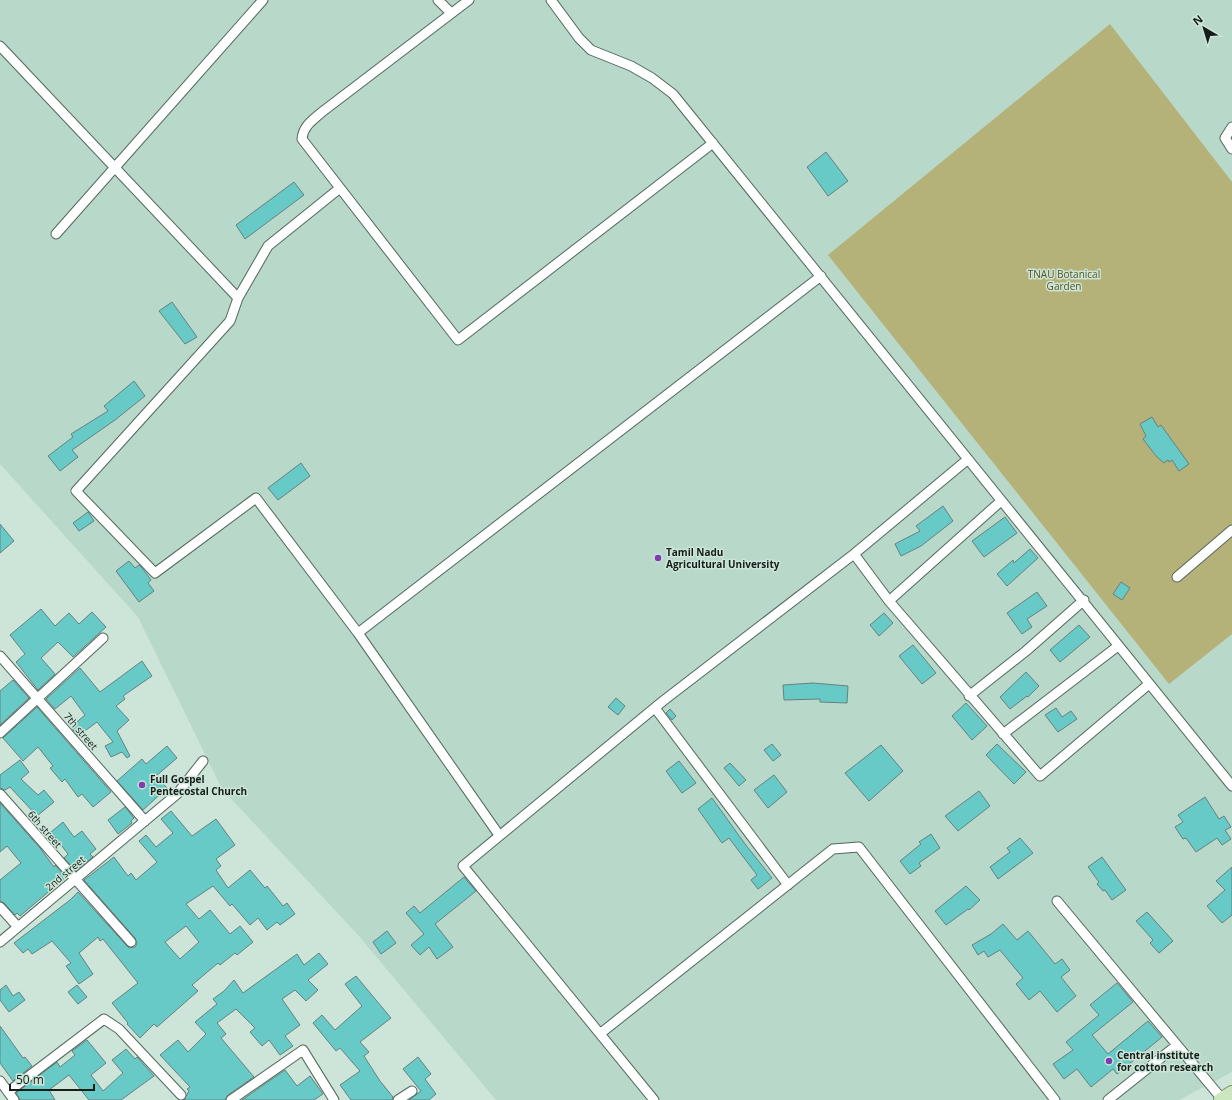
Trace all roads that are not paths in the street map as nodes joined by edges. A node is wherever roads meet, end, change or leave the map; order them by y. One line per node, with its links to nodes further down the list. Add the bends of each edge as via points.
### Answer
1 (263, 0): 10 (street)
2 (438, 0): 5 (street)
3 (469, 0): 5 (street)
4 (551, 0): 8 (street, via 591,50 631,66 664,86)
5 (450, 13): 11 (street, via 309,123 302,139)
6 (0, 46): 10 (street)
7 (1232, 126): 9 (street, via 1225,138)
8 (713, 143): 11 (street, via 458,340); 13 (street)
9 (1232, 149)
10 (115, 168): 12 (street); 14 (street)
11 (340, 188): 14 (street, via 268,246)
12 (56, 234)
13 (821, 276): 15 (street); 22 (street)
14 (238, 298): 22 (street, via 230,321 76,491 155,573 256,498)
15 (967, 460): 16 (street); 18 (street)
16 (1001, 501): 20 (street); 21 (street)
17 (1232, 530): 19 (street)
18 (854, 554): 21 (street); 29 (street)
19 (1177, 577)
20 (1084, 600): 24 (street); 27 (street)
21 (889, 601): 27 (street)
22 (358, 633): 36 (street)
23 (103, 638): 28 (street)
24 (1118, 646): 26 (street); 31 (street)
25 (0, 656): 28 (street, 7th street)
26 (1149, 684): 31 (street, via 1040,776); 33 (street)
27 (969, 696): 31 (street)
28 (38, 698): 30 (street); 35 (street, 7th street)
29 (655, 708): 36 (street); 38 (street)
30 (0, 733)
31 (1003, 734)
32 (203, 761): 35 (street, 2nd street, via 177,794)
33 (1232, 786)
34 (0, 794): 37 (street, 6th street)
35 (146, 821): 37 (street, 2nd street)
36 (499, 835): 44 (street, via 463,866)
37 (74, 879): 41 (street, 2nd street); 43 (street, 6th street)
38 (788, 885): 44 (street); 56 (street, via 833,849 859,847)
39 (1057, 901): 45 (street)
40 (0, 907): 41 (street)
41 (18, 927): 42 (street, 2nd street)
42 (0, 942)
43 (131, 942)
44 (601, 1033): 55 (street)
45 (1177, 1045): 50 (street); 57 (street)
46 (0, 1081): 48 (street)
47 (412, 1091): 54 (street)
48 (8, 1092): 49 (street, via 104,1019 119,1029); 51 (street)
49 (181, 1096)
50 (1225, 1098)
51 (14, 1100)
52 (231, 1100): 53 (street, via 303,1050)
53 (334, 1100)
54 (398, 1100)
55 (654, 1100)
56 (1055, 1100)
57 (1108, 1100)

